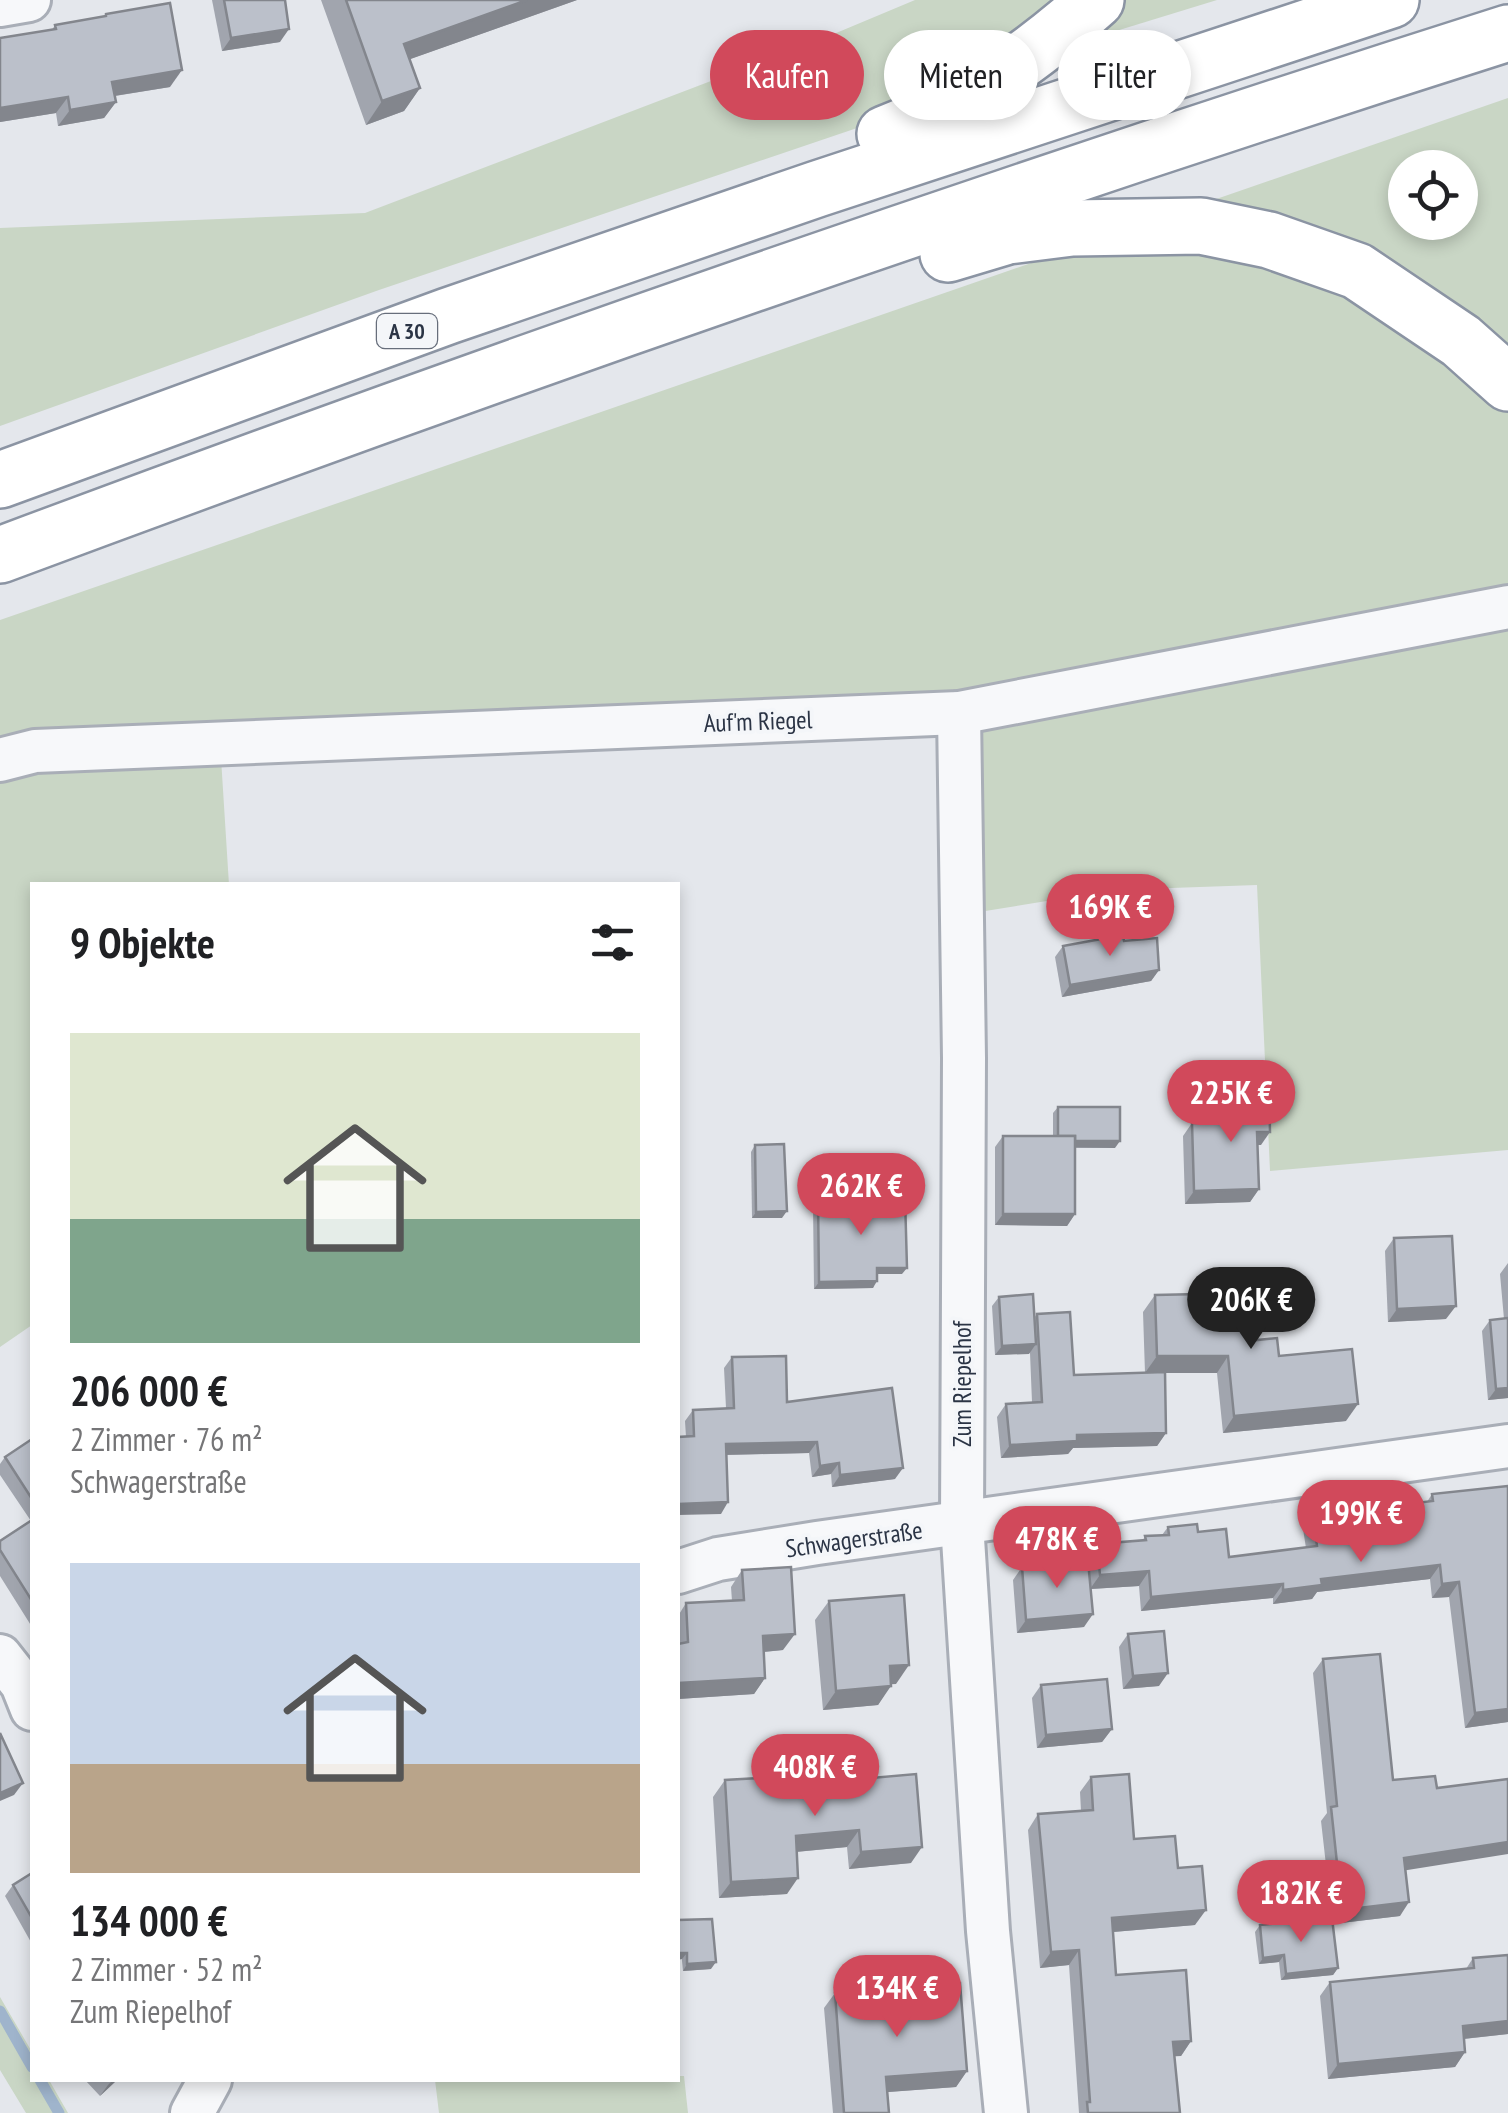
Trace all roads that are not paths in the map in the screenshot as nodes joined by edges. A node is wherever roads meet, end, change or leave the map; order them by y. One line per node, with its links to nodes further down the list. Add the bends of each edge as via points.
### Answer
1 (29, 0): 4 (street)
2 (1096, 0): 6 (highway, via 998,79 926,118 851,147)
3 (1391, 0): 6 (highway, A 30)
4 (0, 6)
5 (1508, 33): 7 (highway)
6 (817, 189): 9 (highway, A 30)
7 (811, 264): 8 (highway, via 931,260 1008,236 1072,228 1200,226 1269,240 1357,271 1461,341); 10 (highway)
8 (1508, 382)
9 (0, 480)
10 (0, 555)
11 (1508, 607): 12 (street, Auf'm Riegel)
12 (959, 713): 13 (street, Auf'm Riegel, via 35,751); 15 (street, Zum Riepelhof)
13 (0, 760)
14 (1508, 1446): 15 (street, Schwagerstraße)
15 (962, 1523): 16 (street, Schwagerstraße, via 718,1559); 19 (street, Zum Riepelhof)
16 (680, 1571)
17 (209, 2082): 18 (street)
18 (192, 2113)
19 (1006, 2113)

